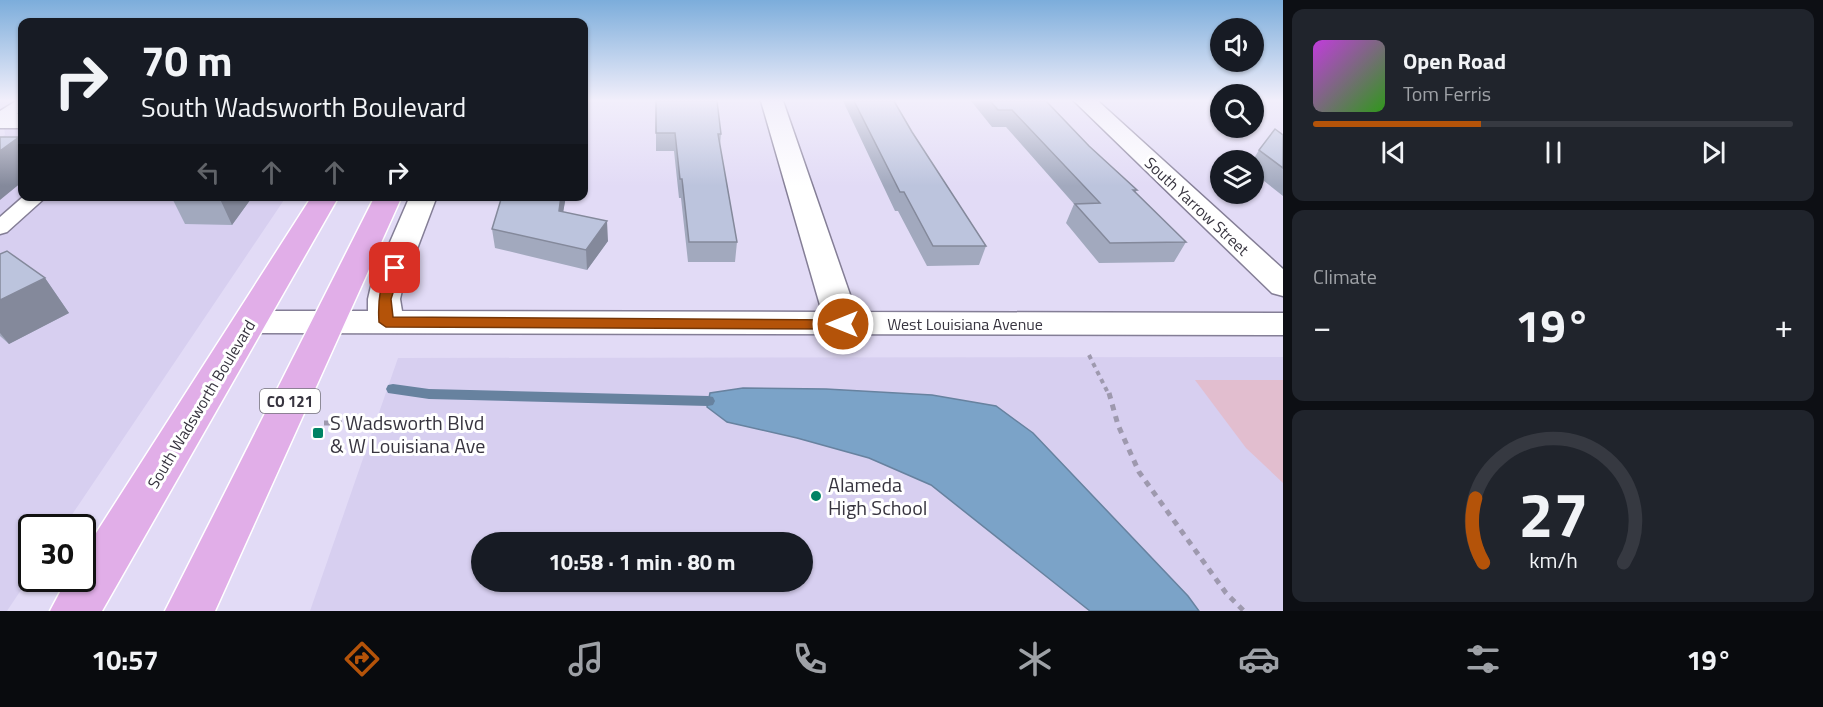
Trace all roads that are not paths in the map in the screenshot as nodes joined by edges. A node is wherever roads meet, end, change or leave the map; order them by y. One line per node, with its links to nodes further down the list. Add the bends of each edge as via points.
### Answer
1 (781, 130): 12 (street)
2 (1115, 130): 8 (street, South Yarrow Street)
3 (30, 201): 7 (lane)
4 (323, 201): 9 (main road, South Wadsworth Boulevard)
5 (387, 201): 10 (main road, CO 121)
6 (422, 201): 11 (street, via 387,286)
7 (0, 228)
8 (1283, 286)
9 (252, 322): 10 (street, West Louisiana Avenue); 14 (main road, South Wadsworth Boulevard)
10 (329, 322): 11 (street, West Louisiana Avenue); 15 (main road, CO 121)
11 (386, 322): 12 (street, West Louisiana Avenue)
12 (843, 324): 13 (street, West Louisiana Avenue)
13 (1283, 324)
14 (75, 611)
15 (190, 611)

